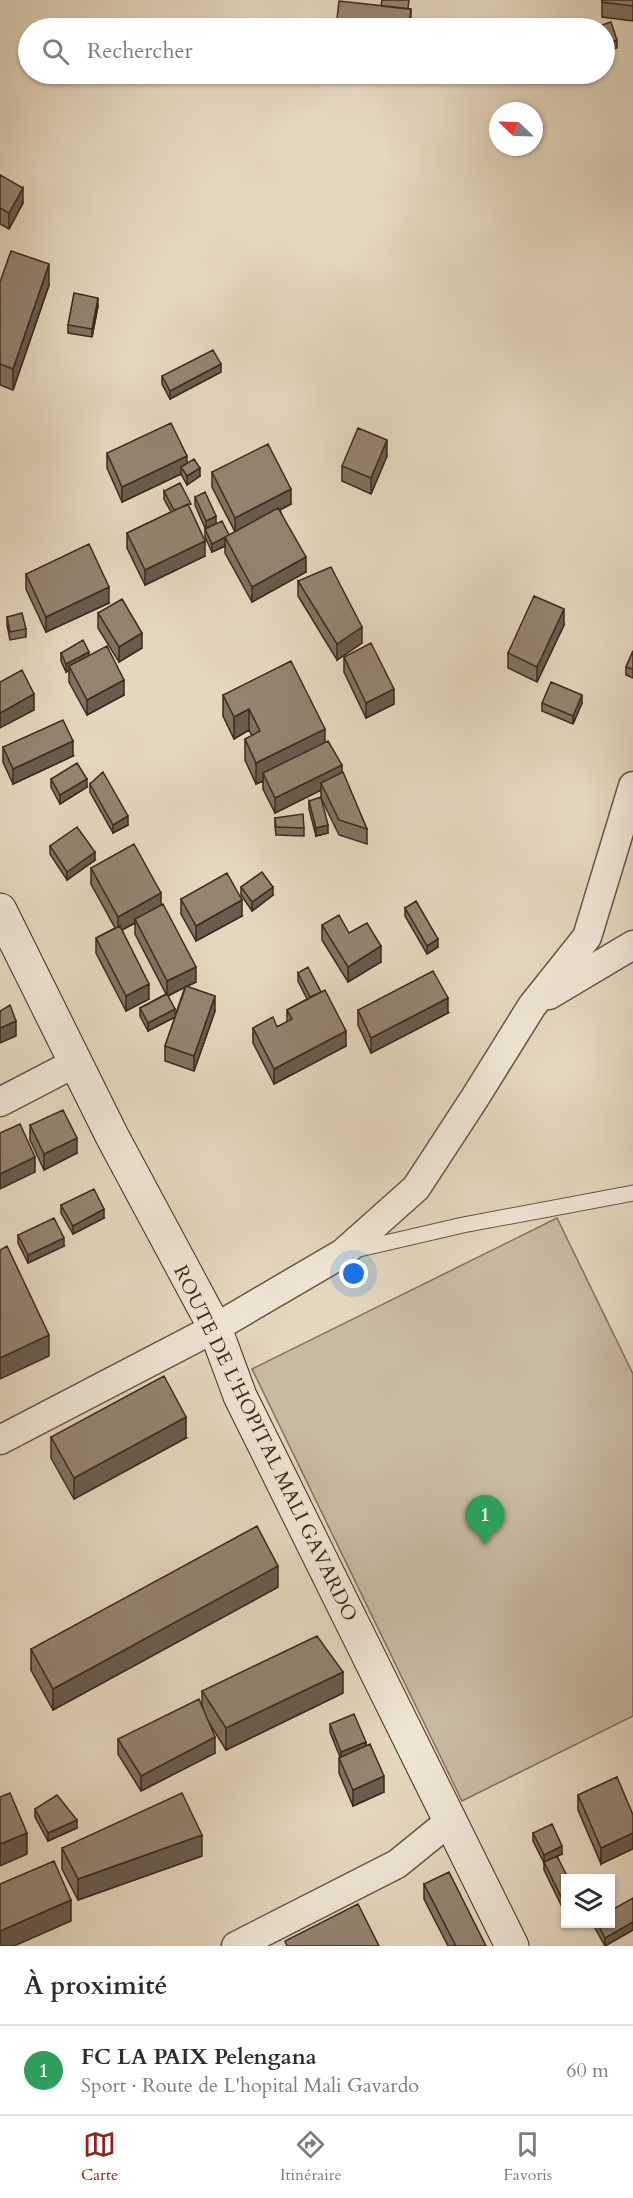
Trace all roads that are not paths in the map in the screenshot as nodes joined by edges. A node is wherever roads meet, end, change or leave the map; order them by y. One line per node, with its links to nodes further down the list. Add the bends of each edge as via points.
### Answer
1 (633, 786): 4 (street, via 587,938)
2 (0, 910): 5 (main road, ROUTE DE L'HOPITAL MALI GAVARDO)
3 (633, 945): 4 (street)
4 (532, 1005): 8 (street, via 416,1188)
5 (75, 1063): 6 (street); 9 (main road, ROUTE DE L'HOPITAL MALI GAVARDO)
6 (0, 1102)
7 (633, 1193): 8 (lane, via 463,1225)
8 (343, 1253): 9 (street)
9 (215, 1328): 10 (street); 11 (main road, ROUTE DE L'HOPITAL MALI GAVARDO, via 240,1396)
10 (0, 1440)
11 (450, 1821): 12 (street, via 396,1864); 13 (main road, ROUTE DE L'HOPITAL MALI GAVARDO)
12 (236, 1946)
13 (512, 1946)

